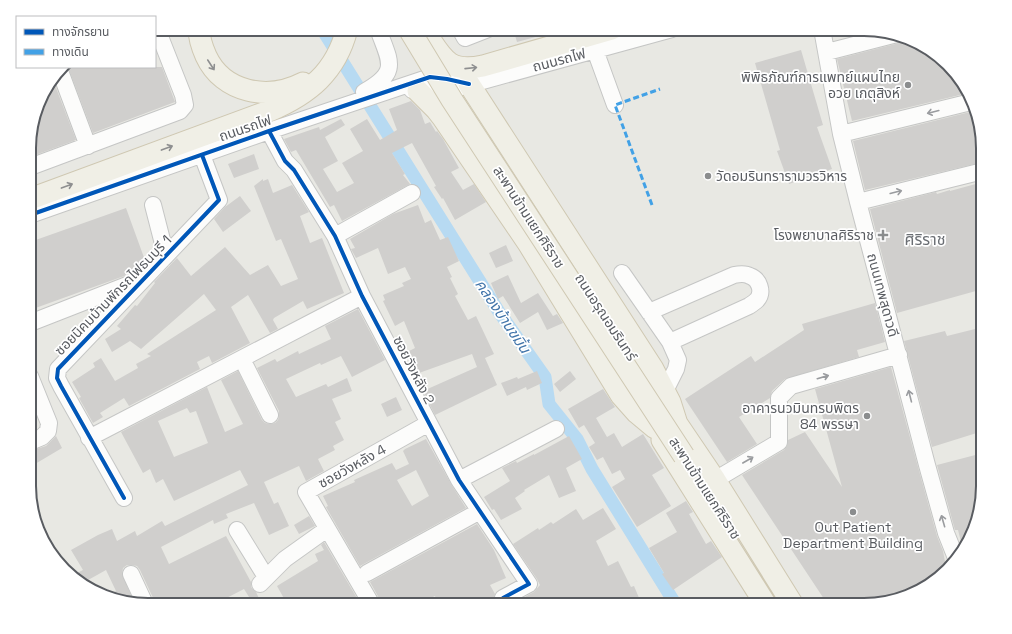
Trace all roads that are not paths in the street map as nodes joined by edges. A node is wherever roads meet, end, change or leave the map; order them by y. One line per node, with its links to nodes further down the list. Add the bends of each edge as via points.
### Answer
1 (160, 36): 23 (street, via 185,105 180,111)
2 (200, 36): 11 (main road, one-way to 11, via 208,60 226,82 258,92 284,91 306,82 325,67)
3 (381, 36): 17 (street, via 390,64)
4 (401, 36): 42 (main road, ถนนอรุณอมรินทร์, via 424,74)
5 (413, 36): 63 (main road, สะพานข้ามแยกศิริราช, bridge, via 452,100)
6 (426, 36): 42 (main road, ถนนอรุณอมรินทร์, via 453,83)
7 (427, 36): 8 (main road, one-way to 8, via 446,61 456,67 467,69)
8 (588, 36)
9 (646, 36): 13 (street, ถนนรถไฟ)
10 (824, 36): 14 (street, ถนนเทพสุดาวดี)
11 (344, 38): 28 (main road, one-way to 11, via 269,111 297,98 324,75)
12 (882, 38): 14 (street)
13 (595, 50): 16 (street, ถนนรถไฟ); 20 (street)
14 (827, 52): 22 (street, ถนนเทพสุดาวดี)
15 (62, 77): 23 (street)
16 (468, 84): 17 (street, ถนนรถไฟ, via 430,76); 18 (street, ถนนรถไฟ, via 450,90); 42 (main road, via 653,369)
17 (384, 89): 18 (street, ถนนรถไฟ); 21 (street, ถนนรถไฟ, via 330,111)
18 (418, 91): 46 (main road, via 443,118 528,243 621,395)
19 (966, 103): 22 (street, one-way to 22)
20 (615, 105)
21 (269, 131): 24 (street, ถนนรถไฟ); 32 (street, ซอยวังหลัง 2, via 285,162 294,170)
22 (842, 134): 29 (street, ถนนเทพสุดาวดี)
23 (88, 146): 25 (street)
24 (202, 155): 31 (street, ถนนรถไฟ); 33 (street, ซอยนิคมบ้านพักรถไฟธนบุรี 1, via 219,200)
25 (36, 165)
26 (976, 173): 29 (street, one-way to 26)
27 (412, 193): 32 (street)
28 (36, 197)
29 (858, 202): 40 (street, ถนนเทพสุดาวดี)
30 (153, 205): 33 (street)
31 (36, 213)
32 (335, 236): 36 (street, ซอยวังหลัง 2)
33 (164, 257): 35 (street, ซอยนิคมบ้านพักรถไฟธนบุรี 1)
34 (622, 273): 37 (street)
35 (145, 278): 38 (street); 48 (street, ซอยนิคมบ้านพักรถไฟธนบุรี 1, via 58,369 57,378)
36 (362, 296): 41 (street); 45 (street, ซอยวังหลัง 2)
37 (649, 312): 39 (street); 39 (street, via 734,275 749,275 755,279 760,287 760,294 749,306)
38 (36, 321)
39 (670, 342): 42 (street, via 678,360 676,369)
40 (900, 356): 51 (street, one-way to 40, via 779,442 778,398 791,386); 56 (street, ถนนเทพสุดาวดี, one-way to 40, via 922,446)
41 (242, 358): 44 (street); 48 (street)
42 (648, 388): 46 (main road, ถนนอรุณอมรินทร์); 51 (main road, ถนนอรุณอมรินทร์, via 677,424)
43 (36, 391): 49 (street, via 49,423 48,431)
44 (270, 415)
45 (429, 424): 50 (street, ซอยวังหลัง 2); 54 (street, ซอยวังหลัง 4, via 307,491)
46 (655, 428): 62 (main road, ถนนอรุณอมรินทร์)
47 (556, 429): 50 (street)
48 (89, 438): 52 (street, ซอยนิคมบ้านพักรถไฟธนบุรี 1)
49 (36, 440)
50 (459, 480): 53 (street, ซอยวังหลัง 2)
51 (715, 480): 64 (main road, ถนนอรุณอมรินทร์)
52 (124, 498)
53 (480, 511): 57 (street); 61 (street, ซอยวังหลัง 2, via 529,584)
54 (327, 529): 55 (street, via 285,559 263,581); 60 (street, ซอยวังหลัง 4)
55 (237, 530)
56 (954, 553)
57 (367, 573)
58 (131, 574): 59 (street)
59 (142, 598)
60 (368, 598)
61 (503, 598)
62 (762, 598)
63 (776, 598)
64 (789, 598)

